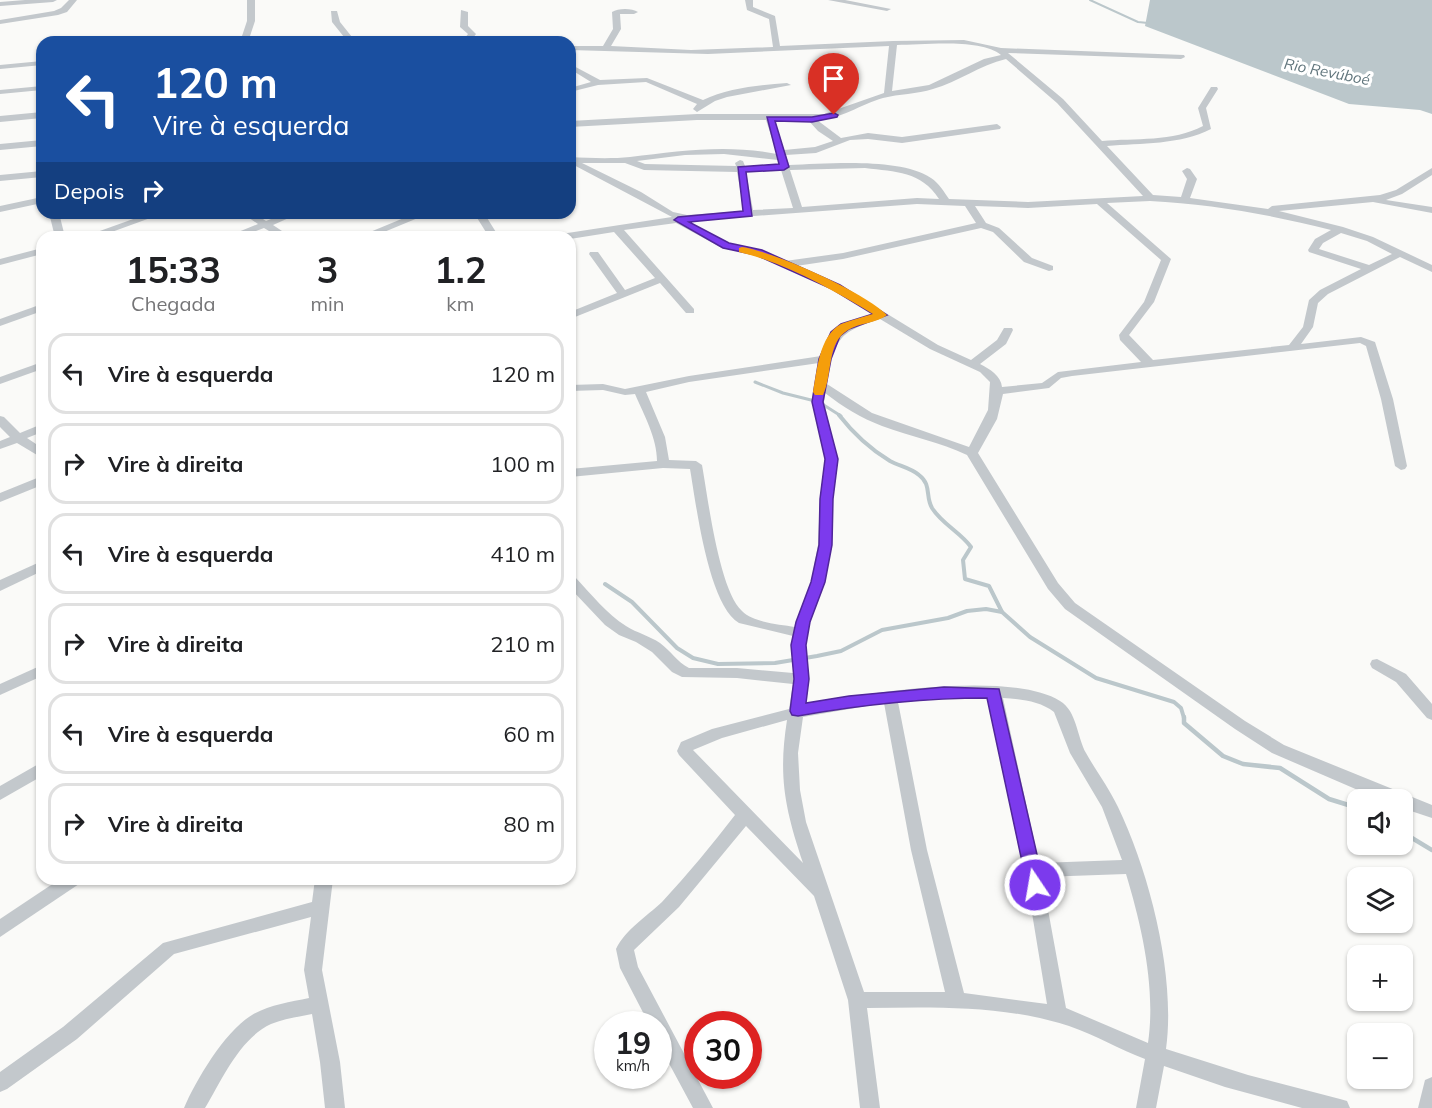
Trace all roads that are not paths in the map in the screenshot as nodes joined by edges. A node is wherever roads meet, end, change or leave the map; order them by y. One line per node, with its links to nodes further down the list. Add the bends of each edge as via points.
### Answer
1 (53, 0): 6 (street)
2 (73, 0): 11 (street, via 55,13)
3 (251, 0): 12 (street)
4 (749, 0): 18 (street, via 750,8 772,18)
5 (832, 0): 7 (street)
6 (0, 4)
7 (887, 9)
8 (334, 12): 13 (street, via 336,22)
9 (464, 12): 14 (street, via 464,27)
10 (634, 12): 17 (street, via 616,12 617,29)
11 (0, 22)
12 (246, 36)
13 (347, 36)
14 (470, 36)
15 (893, 42): 18 (street); 19 (street, via 975,43); 30 (street)
16 (576, 48): 17 (street)
17 (606, 48): 18 (street, via 706,52)
18 (777, 49)
19 (1003, 53): 20 (street); 30 (street, via 931,87); 41 (street, via 1060,101)
20 (1181, 57)
21 (36, 64): 22 (street)
22 (0, 67)
23 (576, 70): 24 (street)
24 (598, 83): 26 (street); 31 (street, via 647,80)
25 (787, 85): 31 (street, via 753,89)
26 (576, 88)
27 (36, 89): 29 (street)
28 (1214, 89): 41 (street, via 1202,108 1208,127 1201,132)
29 (0, 92)
30 (888, 95): 36 (street)
31 (702, 103): 33 (street, via 697,108)
32 (36, 116): 34 (street)
33 (697, 117): 35 (street); 37 (street)
34 (0, 119)
35 (770, 119): 36 (street); 46 (street)
36 (812, 119): 39 (street)
37 (576, 124)
38 (998, 127): 39 (street, via 902,140 868,136)
39 (838, 141): 46 (street)
40 (36, 144): 42 (street)
41 (1098, 144): 53 (street)
42 (0, 147)
43 (738, 152): 45 (street, via 684,152); 46 (street); 48 (street)
44 (576, 160): 45 (street)
45 (627, 160): 48 (street, via 644,166)
46 (782, 160): 48 (street); 57 (street, via 898,170 926,178); 61 (street)
47 (576, 162): 69 (street)
48 (741, 169): 64 (street)
49 (1187, 171): 55 (street, via 1192,179)
50 (1432, 171): 54 (street, via 1399,192)
51 (36, 175): 52 (street)
52 (0, 178)
53 (1150, 198): 55 (street); 58 (street)
54 (1366, 199): 62 (street); 63 (street)
55 (1185, 200): 62 (street)
56 (36, 201): 60 (street)
57 (945, 201): 59 (street); 61 (street)
58 (1099, 201): 59 (street, via 1028,205); 97 (street, via 1166,259 1149,302 1124,335)
59 (968, 202): 71 (street)
60 (0, 209)
61 (798, 209): 64 (street)
62 (1258, 210): 73 (street)
63 (1432, 210)
64 (748, 213): 69 (street)
65 (141, 219): 74 (street)
66 (257, 219): 70 (street)
67 (279, 219): 70 (street)
68 (410, 219): 77 (street)
69 (683, 219): 72 (street); 83 (street, via 726,246)
70 (265, 224): 75 (street); 76 (street)
71 (982, 225): 83 (street, via 843,256); 84 (street, via 996,230 1018,254)
72 (616, 228): 78 (street); 87 (street)
73 (1340, 229): 81 (street, via 1371,238); 85 (street, via 1319,241 1313,250)
74 (106, 231)
75 (247, 231)
76 (276, 231)
77 (378, 231)
78 (576, 235)
79 (36, 253): 82 (street)
80 (594, 254): 88 (street)
81 (1401, 254): 85 (street); 86 (street)
82 (0, 262)
83 (785, 264): 92 (street, via 836,287)
84 (1049, 268)
85 (1371, 269): 95 (street, via 1324,292 1313,302 1308,327)
86 (1432, 269)
87 (661, 279): 88 (street); 90 (street)
88 (623, 294): 91 (street)
89 (36, 310): 93 (street)
90 (690, 311)
91 (576, 314)
92 (882, 315): 96 (street, via 835,334); 98 (street)
93 (0, 323)
94 (1008, 330): 98 (street, via 1002,342)
95 (1292, 348): 97 (street); 112 (street, via 1361,340 1371,344)
96 (825, 359): 101 (street); 103 (street)
97 (1150, 364): 104 (street, via 1058,375 1045,386)
98 (972, 365): 104 (street, via 996,381)
99 (36, 367): 100 (street)
100 (0, 381)
101 (820, 384): 110 (street, via 876,420); 119 (street, via 818,402 831,459 825,545)
102 (576, 388): 103 (street)
103 (639, 390): 111 (street, via 657,434)
104 (998, 391): 110 (street, via 988,425)
105 (0, 420): 107 (street)
106 (36, 430): 107 (street)
107 (18, 438): 108 (street); 109 (street)
108 (0, 445)
109 (36, 450)
110 (972, 453): 130 (street, via 1053,586 1070,606 1278,749)
111 (663, 464): 113 (street); 119 (street, via 696,465 717,572 732,610 748,620)
112 (1401, 466)
113 (576, 472)
114 (36, 483): 115 (street)
115 (0, 498)
116 (36, 568): 117 (street)
117 (0, 586)
118 (576, 586): 122 (street, via 610,622 657,648 687,673)
119 (801, 633): 122 (street)
120 (1377, 664): 127 (street, via 1401,678)
121 (36, 673): 123 (street)
122 (801, 679): 126 (street)
123 (0, 690)
124 (994, 693): 125 (street); 132 (street, via 1042,699 1056,705 1076,750 1109,806); 133 (street)
125 (890, 697): 126 (street); 140 (street, via 919,850)
126 (798, 711): 131 (street, via 687,746 685,751); 136 (street, via 790,753 792,790 798,822)
127 (1432, 714)
128 (36, 772): 129 (street)
129 (0, 794)
130 (1416, 804)
131 (746, 813): 136 (street); 148 (street, via 708,862 660,915 631,939 625,950 629,968)
132 (1132, 867): 133 (street); 143 (street, via 1158,991)
133 (1032, 870): 142 (street)
134 (64, 885): 138 (street)
135 (323, 885): 137 (street)
136 (824, 895): 139 (street)
137 (321, 907): 141 (street, via 313,970); 144 (street, via 169,948 70,1033)
138 (0, 929)
139 (857, 1000): 140 (street); 149 (street)
140 (957, 1002): 142 (street)
141 (320, 1004): 146 (street, via 275,1014 256,1023 226,1057); 147 (street)
142 (1058, 1014): 143 (street)
143 (1155, 1055): 150 (street); 151 (street)
144 (0, 1083)
145 (1432, 1086): 152 (street)
146 (194, 1108)
147 (335, 1108)
148 (703, 1108)
149 (870, 1108)
150 (1146, 1108)
151 (1340, 1108)
152 (1428, 1108)

